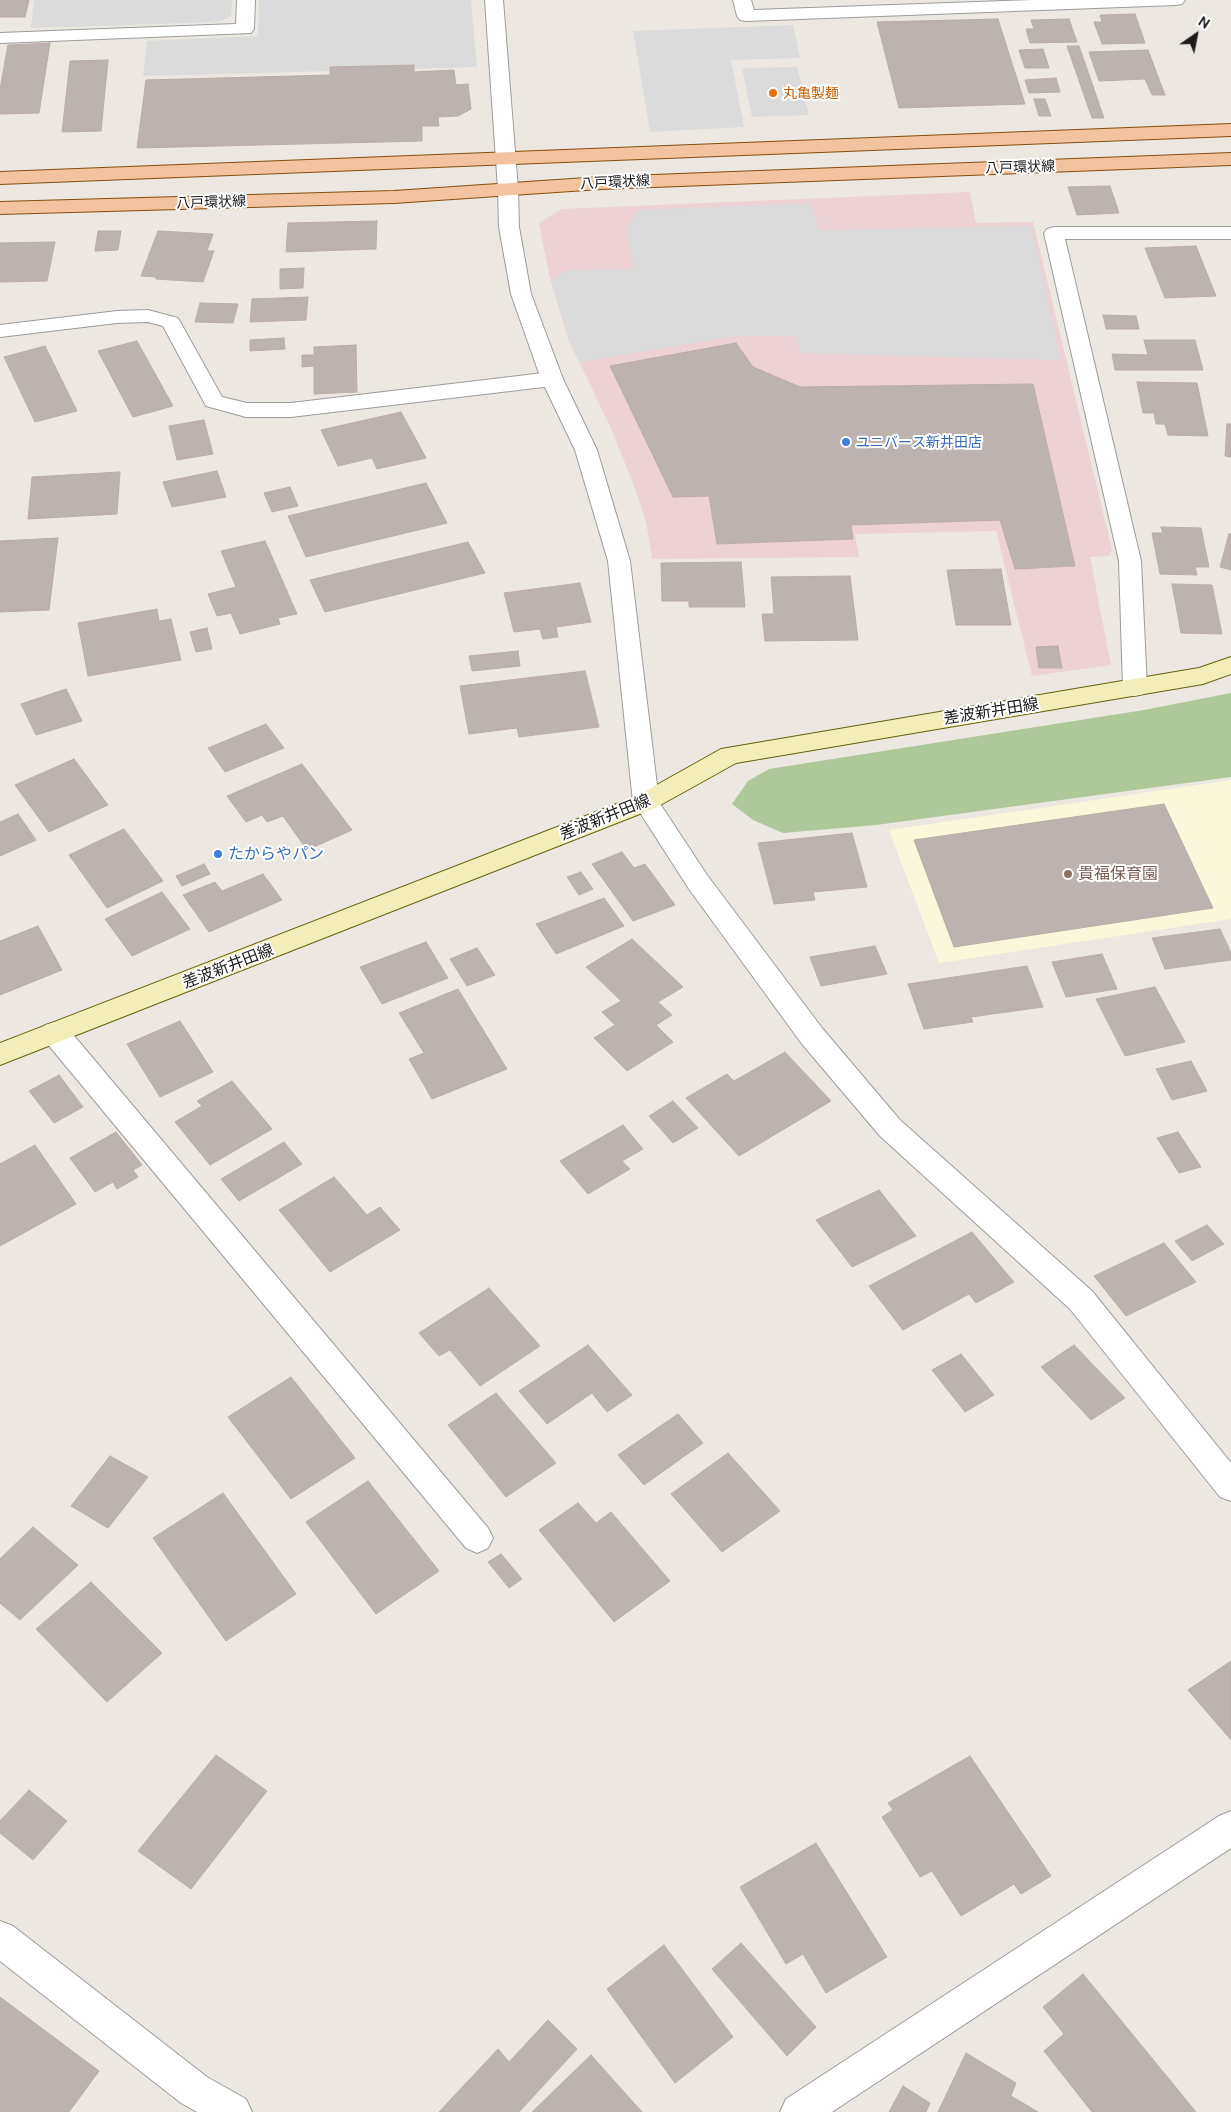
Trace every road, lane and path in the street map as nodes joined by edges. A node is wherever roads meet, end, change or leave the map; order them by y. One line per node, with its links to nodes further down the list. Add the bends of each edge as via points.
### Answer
1 (246, 0): 5 (street, via 245,29)
2 (494, 0): 7 (street)
3 (742, 0): 4 (street, via 746,16)
4 (1176, 0)
5 (0, 38)
6 (1231, 130): 7 (main road, 八戸環状線)
7 (505, 159): 9 (main road, 八戸環状線); 10 (street)
8 (1231, 159): 10 (main road, 八戸環状線)
9 (0, 178)
10 (508, 189): 11 (main road, 八戸環状線, via 394,197); 14 (street, via 509,227 521,294)
11 (0, 208)
12 (1231, 232): 16 (street, via 1054,233 1130,562)
13 (0, 331): 14 (street, via 133,316 171,322 214,401 246,410 291,410)
14 (552, 379): 17 (street, via 586,450 619,561)
15 (1231, 665): 16 (main road, 差波新井田線, via 1204,676)
16 (1135, 688): 17 (main road, 差波新井田線, via 730,755)
17 (646, 802): 18 (main road, 差波新井田線); 20 (street, via 698,882 824,1050 890,1128 1082,1300)
18 (55, 1033): 19 (main road, 差波新井田線); 21 (street)
19 (0, 1054)
20 (1231, 1487)
21 (477, 1538)
22 (1231, 1828): 25 (street)
23 (0, 1939): 24 (street, via 194,2090)
24 (233, 2112)
25 (799, 2112)

